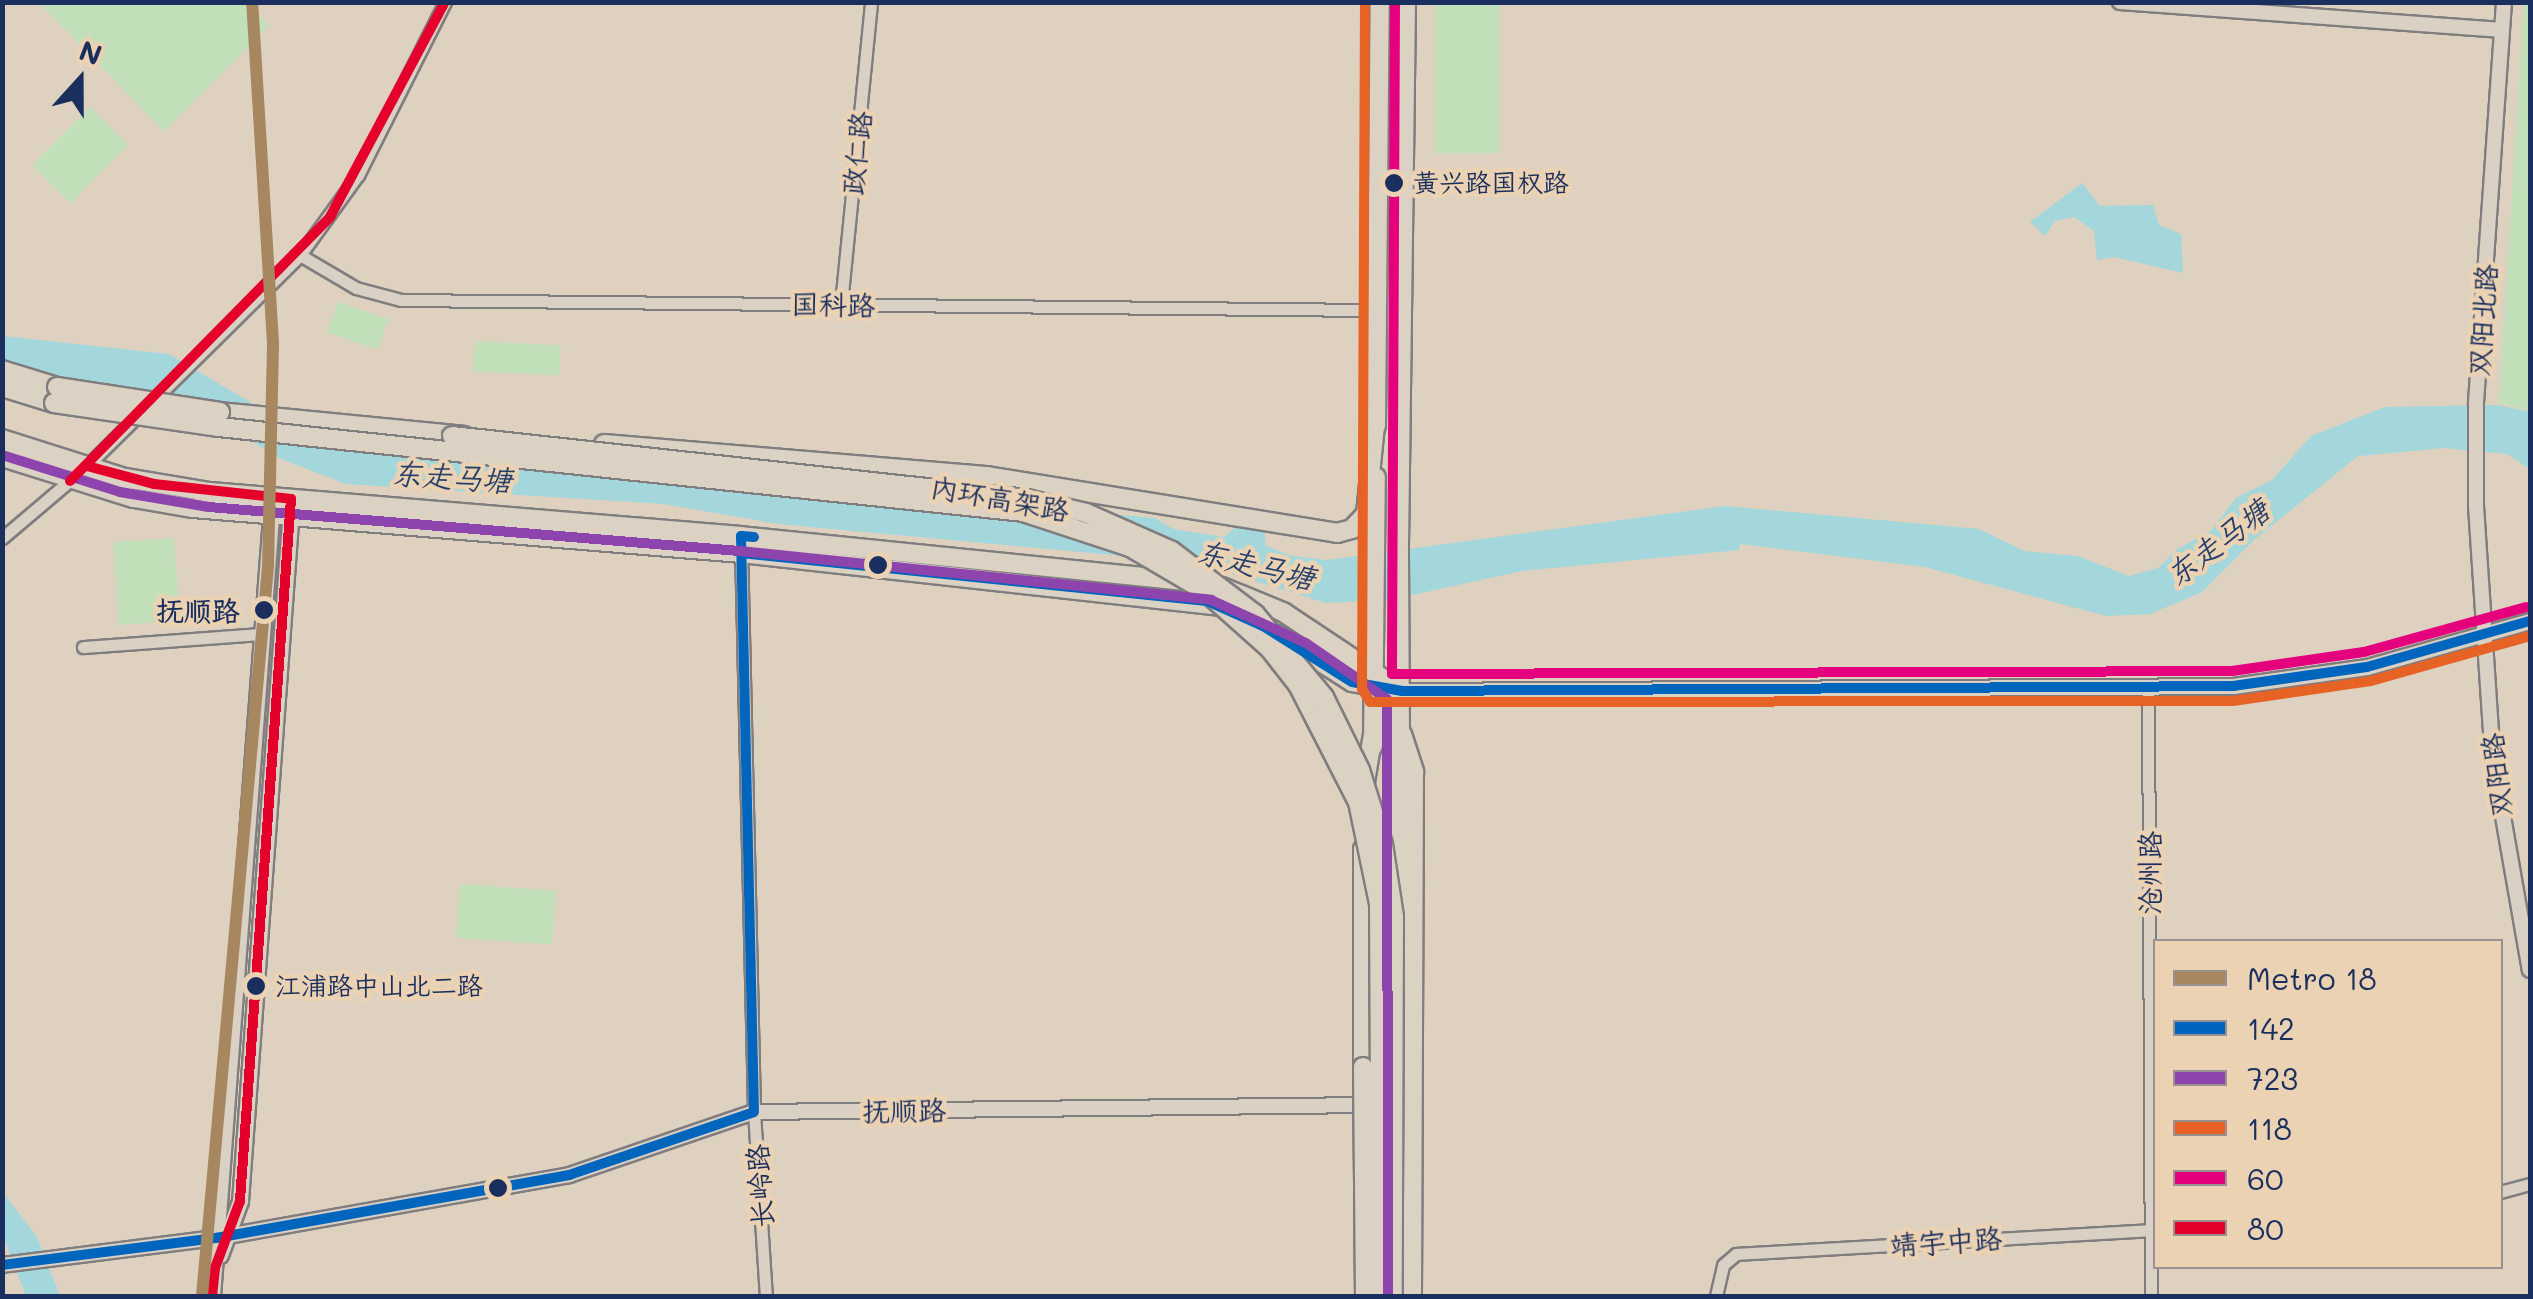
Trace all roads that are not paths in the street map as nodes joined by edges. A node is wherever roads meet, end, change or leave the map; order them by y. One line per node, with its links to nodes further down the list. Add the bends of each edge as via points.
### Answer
1 (445, 2): 8 (street, via 358,175)
2 (871, 2): 9 (street, 政仁路)
3 (1380, 2): 10 (main road)
4 (1406, 2): 28 (main road)
5 (2120, 2): 7 (street)
6 (2504, 2): 7 (street, 双阳北路)
7 (2502, 30): 24 (street, 双阳北路, via 2474,452)
8 (300, 255): 9 (street, 国科路, via 356,288 401,300); 17 (street)
9 (841, 304): 10 (street, 国科路)
10 (1376, 310): 13 (main road)
11 (2, 370): 14 (main road, 内环高架路, bridge, via 108,397)
12 (2, 388): 43 (main road, 内环高架路, bridge, via 85,410 202,425 1023,512 1130,547 1205,591 1269,648 1298,685 1358,802 1378,904)
13 (1376, 415): 14 (main road, bridge, via 1368,502 1352,529 1337,533 920,468); 26 (main road)
14 (452, 436): 44 (main road, 内环高架路, bridge, via 1027,499 1086,513 1172,551 1255,614 1324,698 1360,770 1384,844 1394,917)
15 (2, 438): 17 (main road)
16 (2, 458): 18 (main road)
17 (86, 466): 18 (street); 19 (main road)
18 (70, 481): 19 (main road, via 134,498); 20 (street)
19 (281, 508): 21 (main road); 38 (main road, via 240,1201)
20 (2, 538)
21 (741, 544): 26 (main road, via 1208,601 1352,682); 26 (main road, via 1216,585 1283,612); 34 (street, 长岭路)
22 (2530, 621): 24 (main road)
23 (262, 634): 25 (street)
24 (2484, 637): 27 (main road, via 2294,680); 31 (street, 双阳路, via 2501,823)
25 (83, 647)
26 (1377, 682): 28 (main road); 29 (main road)
27 (2148, 689): 28 (main road); 37 (street, 沧州路)
28 (1402, 691): 30 (main road)
29 (1374, 734): 33 (main road); 42 (main road, bridge, via 1363,802)
30 (1402, 734): 32 (main road); 46 (main road, via 1414,766)
31 (2530, 970)
32 (1404, 1104): 33 (street, 抚顺路); 45 (main road)
33 (1372, 1105): 34 (street, 抚顺路); 42 (main road)
34 (754, 1112): 38 (street, 抚顺路, via 569,1174); 41 (street, 长岭路)
35 (2530, 1184): 36 (street)
36 (2503, 1191)
37 (2153, 1230): 47 (street, 靖宇中路, via 1736,1254 1723,1265); 48 (street, 沧州路)
38 (223, 1236): 39 (street, 抚顺路); 40 (main road)
39 (8, 1264)
40 (212, 1296)
41 (766, 1296)
42 (1368, 1296)
43 (1381, 1296)
44 (1393, 1296)
45 (1403, 1296)
46 (1412, 1296)
47 (1716, 1296)
48 (2152, 1296)

